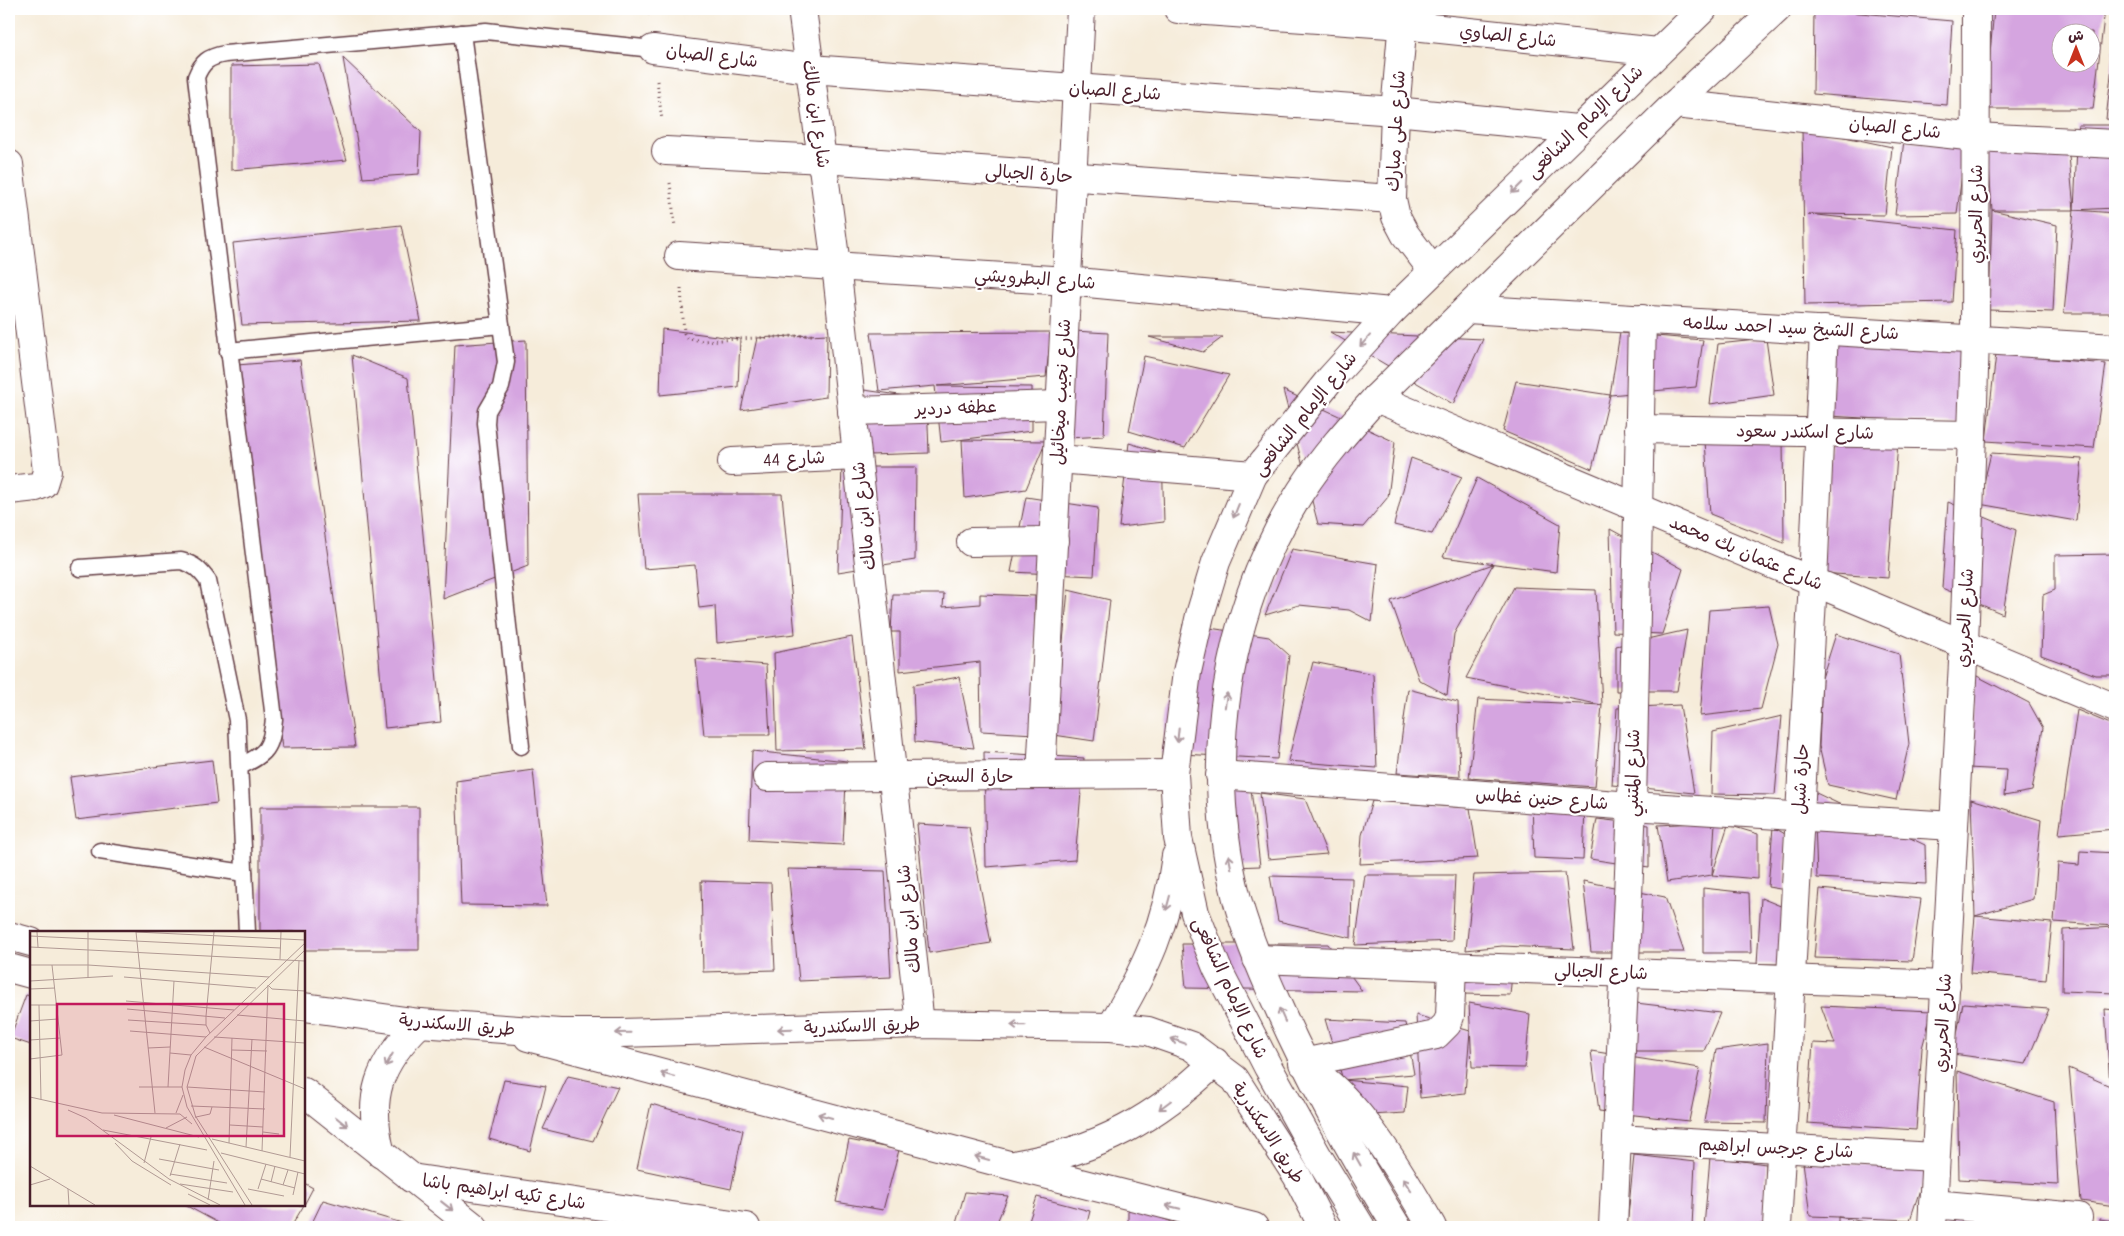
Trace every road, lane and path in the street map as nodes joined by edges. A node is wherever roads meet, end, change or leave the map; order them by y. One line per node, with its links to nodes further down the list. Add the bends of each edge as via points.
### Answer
1 (802, 9): 11 (street, شارع ابن مالك)
2 (1081, 9): 12 (street, شارع نجيب ميخائيل)
3 (1178, 9): 7 (street, شارع الصاوي)
4 (1703, 9): 10 (street, شارع الإمام الشافعى)
5 (1777, 9): 13 (street, شارع الإمام الشافعى)
6 (1976, 9): 16 (street, شارع الحريري)
7 (1403, 17): 10 (street, شارع الصاوي); 14 (street, شارع على مبارك)
8 (462, 33): 9 (lane, via 486,31); 31 (lane); 36 (lane, via 225,54 211,56 201,65 196,77)
9 (653, 49): 11 (street, شارع الصبان); 18 (path)
10 (1658, 52): 15 (street, شارع الإمام الشافعى)
11 (810, 69): 12 (street, شارع الصبان); 19 (street, شارع ابن مالك)
12 (1077, 88): 14 (street, شارع الصبان); 21 (street, شارع نجيب ميخائيل)
13 (1675, 104): 16 (street, شارع الصبان); 27 (street, شارع الإمام الشافعى)
14 (1395, 110): 15 (street, شارع الصبان); 22 (street, شارع على مبارك)
15 (1577, 129): 25 (street, شارع الإمام الشافعى, one-way to 25)
16 (1976, 137): 17 (street, شارع الصبان); 34 (street, شارع الحريري)
17 (2115, 144)
18 (666, 151): 19 (street, حارة الجبالى); 23 (path)
19 (822, 159): 21 (street, حارة الجبالى); 24 (street, شارع ابن مالك)
20 (9, 164): 29 (street)
21 (1072, 178): 22 (street, حارة الجبالى); 26 (street, شارع نجيب ميخائيل)
22 (1392, 199): 25 (street, شارع على مبارك, via 1396,217 1405,234)
23 (679, 256): 24 (street, شارع البطرويشي); 33 (path, via 686,338 702,341)
24 (836, 265): 26 (street, شارع البطرويشي); 33 (street, شارع ابن مالك)
25 (1433, 271): 28 (street, شارع الإمام الشافعى)
26 (1067, 281): 28 (street, شارع البطرويشي); 38 (street, شارع نجيب ميخائيل)
27 (1466, 309): 30 (street, شارع الشيخ سيد احمد سلامه); 37 (street, شارع الإمام الشافعى)
28 (1391, 312): 46 (street, شارع الإمام الشافعى, one-way to 46, via 1332,378)
29 (18, 317): 47 (street, via 47,471 46,479 36,487)
30 (1642, 319): 32 (street, شارع الشيخ سيد احمد سلامه); 40 (street, شارع المتنبي)
31 (501, 325): 36 (lane); 55 (lane, via 506,362 504,377 487,411 486,423)
32 (1824, 330): 34 (street, شارع الشيخ سيد احمد سلامه); 41 (street, حارة شبل)
33 (844, 333): 39 (street, شارع ابن مالك)
34 (1976, 339): 35 (street, شارع الشيخ سيد احمد سلامه); 42 (street, شارع الحريري)
35 (2115, 348)
36 (228, 351): 56 (lane, via 274,719 272,740 259,757)
37 (1376, 398): 48 (street, شارع عثمان بك محمد); 58 (street, شارع الإمام الشافعى, one-way to 37, via 1223,715 1231,666 1249,598 1272,543 1301,491 1336,442)
38 (1060, 405): 39 (street, عطفه دردير); 44 (street, شارع نجيب ميخائيل)
39 (852, 411): 43 (street, شارع ابن مالك)
40 (1639, 429): 41 (street, شارع اسكندر سعود); 48 (street, شارع المتنبي)
41 (1819, 431): 42 (street, شارع اسكندر سعود); 52 (street, حارة شبل)
42 (1972, 435): 53 (street, شارع الحريري)
43 (857, 456): 45 (street, شارع 44); 60 (street, شارع ابن مالك)
44 (1058, 459): 46 (street); 49 (street, شارع نجيب ميخائيل)
45 (732, 462)
46 (1253, 476): 57 (street, شارع الإمام الشافعى, one-way to 57, via 1216,562 1200,615 1187,672)
47 (9, 490)
48 (1638, 508): 52 (street, شارع عثمان بك محمد); 62 (street, شارع المتنبي)
49 (1054, 541): 50 (street); 59 (street, شارع نجيب ميخائيل)
50 (971, 542)
51 (80, 568): 56 (lane, via 180,561 201,571 208,581 233,695)
52 (1813, 581): 53 (street, شارع عثمان بك محمد); 63 (street, حارة شبل)
53 (1964, 644): 54 (street, شارع عثمان بك محمد); 64 (street, شارع الحريري)
54 (2115, 708)
55 (521, 746)
56 (240, 766): 67 (lane)
57 (1174, 774): 59 (street, حارة السجن); 65 (street, شارع الإمام الشافعى)
58 (1220, 774): 62 (street, شارع حنين غطاس); 71 (street, شارع الإمام الشافعى, one-way to 58, via 1237,899 1225,838)
59 (1041, 775): 60 (street, حارة السجن)
60 (893, 776): 61 (street, حارة السجن); 80 (street, شارع ابن مالك)
61 (767, 777)
62 (1632, 806): 63 (street, شارع حنين غطاس); 74 (street, شارع المتنبي)
63 (1798, 815): 64 (street, شارع حنين غطاس); 76 (street, حارة شبل)
64 (1953, 826): 77 (street, شارع الحريري)
65 (1178, 838): 81 (street, one-way to 81, via 1172,888 1158,937 1138,983); 94 (street, شارع الإمام الشافعى, via 1195,913 1217,968 1272,1075)
66 (100, 851): 67 (lane)
67 (244, 873): 68 (lane)
68 (247, 931)
69 (9, 936): 70 (street)
70 (30, 942)
71 (1257, 959): 72 (street, شارع الجبالي); 84 (street, شارع الإمام الشافعى, one-way to 71)
72 (1452, 966): 74 (street, شارع الجبالي); 84 (street, via 1450,1016 1436,1035)
73 (9, 968): 75 (street)
74 (1625, 973): 76 (street, شارع الجبالي); 86 (street, شارع المتنبي)
75 (30, 974)
76 (1790, 979): 77 (street, شارع الجبالي); 87 (street, حارة شبل)
77 (1946, 985): 89 (street, شارع الحريري)
78 (305, 1007): 79 (street, طريق الاسكندرية)
79 (420, 1023): 82 (street, طريق الاسكندرية); 88 (street, one-way to 88, via 402,1040 378,1082 374,1106)
80 (920, 1024): 81 (street, طريق الاسكندرية, one-way to 80); 82 (street, طريق الاسكندرية, one-way to 82, via 621,1034)
81 (1111, 1027): 83 (street, طريق الاسكندرية, one-way to 81, via 1190,1046 1148,1031)
82 (500, 1030): 90 (street, one-way to 82)
83 (1215, 1062): 90 (street, one-way to 90, via 1187,1089 1121,1132 1086,1148 1048,1159); 98 (street, طريق الاسكندرية, via 1235,1079 1254,1107 1297,1176)
84 (1303, 1063): 99 (street, شارع الإمام الشافعى, one-way to 84); 100 (street, شارع الإمام الشافعى, one-way to 84, via 1362,1119 1334,1088)
85 (305, 1093): 88 (street, one-way to 88)
86 (1617, 1140): 87 (street, شارع جرجس ابراهيم); 101 (street, شارع المتنبي)
87 (1781, 1148): 89 (street, شارع جرجس ابراهيم); 102 (street, حارة شبل)
88 (381, 1154): 91 (street)
89 (1935, 1157): 92 (street, شارع الحريري)
90 (1009, 1165): 97 (street, one-way to 90)
91 (411, 1178): 95 (street, one-way to 95); 96 (street, شارع تكيه ابراهيم باشا)
92 (1932, 1216): 93 (street)
93 (2078, 1217)
94 (1356, 1219)
95 (474, 1227)
96 (746, 1227)
97 (1254, 1227)
98 (1323, 1227)
99 (1397, 1227)
100 (1432, 1227)
101 (1614, 1227)
102 (1777, 1227)

